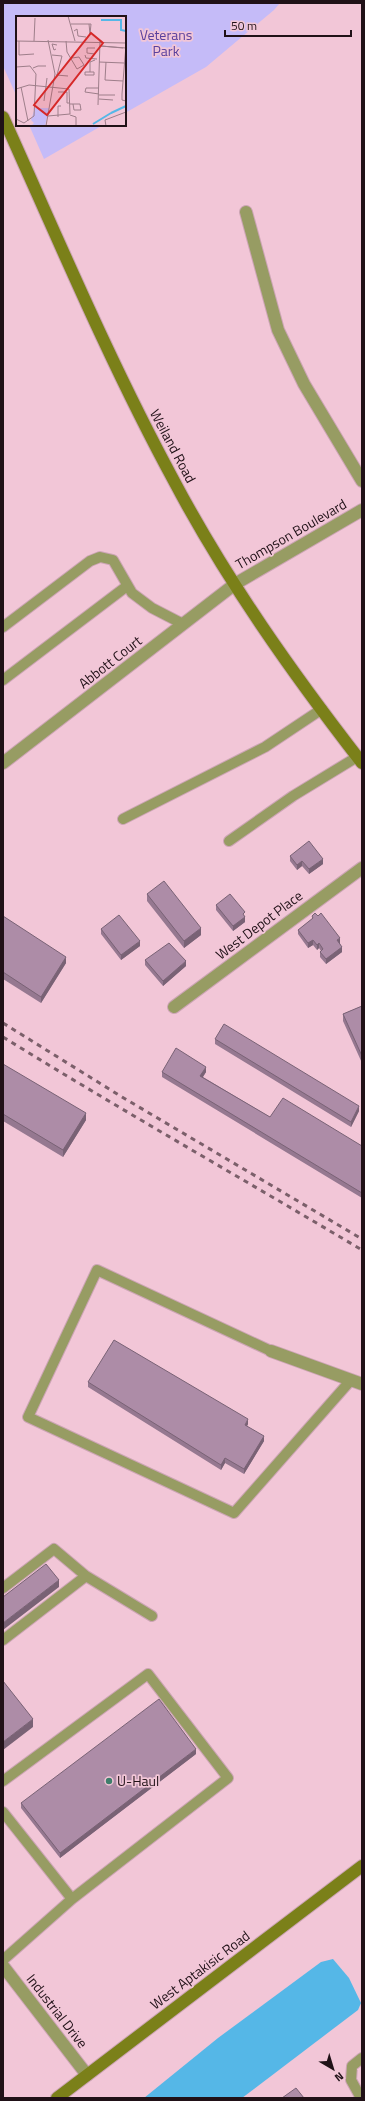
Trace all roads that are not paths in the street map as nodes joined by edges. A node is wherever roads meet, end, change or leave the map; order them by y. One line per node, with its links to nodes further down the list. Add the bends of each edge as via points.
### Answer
1 (3, 117): 5 (main road, Weiland Road, via 111,358 174,482)
2 (246, 212): 3 (street, via 278,330 304,384)
3 (362, 482)
4 (362, 510): 5 (street, Thompson Boulevard)
5 (235, 584): 7 (street, Abbott Court); 10 (main road, Weiland Road)
6 (127, 586): 7 (lane, via 132,594 152,608); 8 (lane, via 113,560 100,557 90,561); 9 (lane)
7 (182, 624): 12 (street, Abbott Court)
8 (3, 627)
9 (3, 680)
10 (322, 710): 11 (main road, Weiland Road); 13 (lane, via 265,747)
11 (360, 760): 14 (lane, via 294,796)
12 (3, 763)
13 (123, 819)
14 (229, 841)
15 (362, 868): 16 (street, West Depot Place)
16 (174, 1007)
17 (271, 1351): 18 (street); 18 (lane, via 98,1270 28,1417 234,1513)
18 (356, 1382)
19 (86, 1576): 20 (lane, via 54,1549); 21 (lane); 22 (lane)
20 (3, 1588)
21 (152, 1616)
22 (3, 1640)
23 (3, 1781): 26 (lane, via 148,1674 228,1778)
24 (3, 1812): 26 (lane)
25 (362, 1866): 30 (main road, West Aptakisic Road)
26 (72, 1899): 27 (lane)
27 (3, 1960)
28 (3, 1966): 30 (street, Industrial Drive)
29 (362, 2058): 32 (lane, via 352,2066 351,2080)
30 (87, 2075): 31 (main road, West Aptakisic Road)
31 (57, 2098)
32 (361, 2098)

